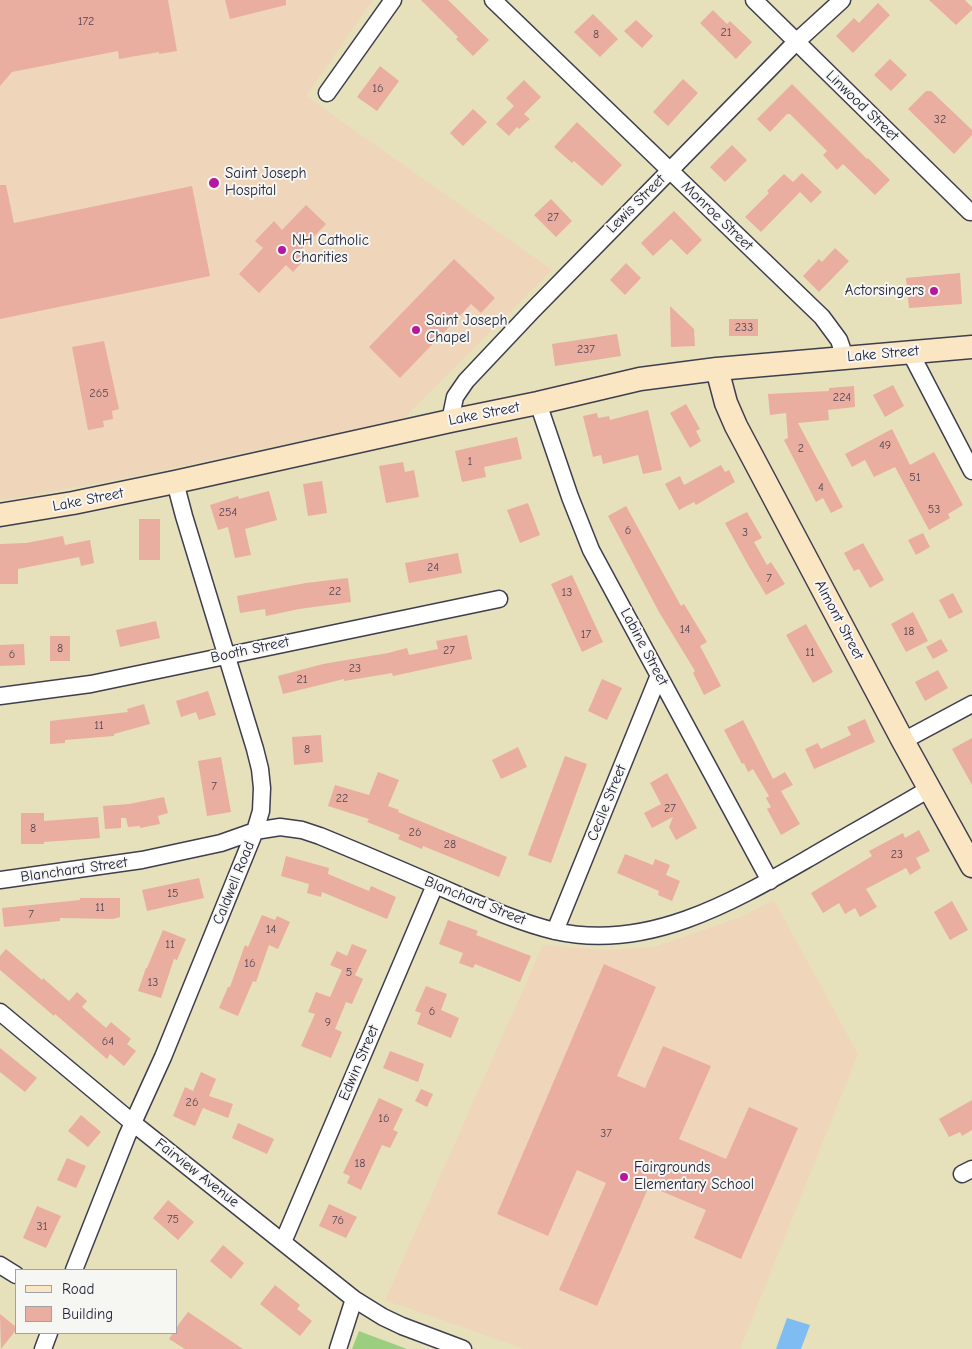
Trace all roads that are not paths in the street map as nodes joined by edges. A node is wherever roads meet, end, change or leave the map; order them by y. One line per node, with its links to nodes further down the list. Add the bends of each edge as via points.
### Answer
1 (393, 0): 6 (street)
2 (493, 0): 7 (street, Monroe Street)
3 (754, 0): 5 (street, Linwood Street)
4 (842, 0): 5 (street, Lewis Street)
5 (796, 42): 7 (street, Lewis Street); 8 (street, Linwood Street)
6 (328, 93)
7 (670, 170): 11 (street, Monroe Street, via 822,318 839,340); 14 (street, Lewis Street, via 466,381 455,397)
8 (970, 212)
9 (972, 347): 10 (street, Lake Street)
10 (910, 352): 11 (street, Lake Street); 15 (street)
11 (845, 357): 12 (street, Lake Street)
12 (716, 369): 13 (street, Lake Street, via 640,379); 23 (street, Almont Street, via 736,426)
13 (538, 403): 14 (street, Lake Street); 20 (street, Labine Street, via 591,550)
14 (450, 421): 16 (street, Lake Street)
15 (972, 471)
16 (175, 482): 17 (street, Lake Street); 19 (street, Caldwell Road)
17 (0, 515)
18 (499, 599): 19 (street, Booth Street)
19 (226, 655): 21 (street, Booth Street, via 91,684); 25 (street, Caldwell Road, via 260,769 261,811)
20 (658, 674): 28 (street, Labine Street); 30 (street, Cecile Street)
21 (0, 696)
22 (972, 704): 23 (street)
23 (903, 741): 24 (street, Almont Street)
24 (929, 789): 26 (street, Almont Street); 28 (street, Blanchard Street)
25 (255, 831): 27 (street, Blanchard Street, via 221,843 142,860); 29 (street, Blanchard Street, via 280,827 302,830); 32 (street, Caldwell Road)
26 (972, 866)
27 (0, 880)
28 (770, 881): 30 (street, Blanchard Street, via 706,913 663,928 595,936)
29 (435, 885): 30 (street, Blanchard Street); 33 (street, Edwin Street)
30 (554, 931)
31 (0, 1012): 32 (street, Fairview Avenue)
32 (133, 1123): 33 (street, Fairview Avenue); 35 (street, Caldwell Road)
33 (284, 1242): 37 (street, Fairview Avenue)
34 (0, 1264): 36 (street)
35 (74, 1269)
36 (15, 1274)
37 (354, 1299): 40 (street); 41 (street, Fairview Avenue, via 402,1326)
38 (49, 1334): 39 (street)
39 (43, 1349)
40 (338, 1349)
41 (463, 1349)

